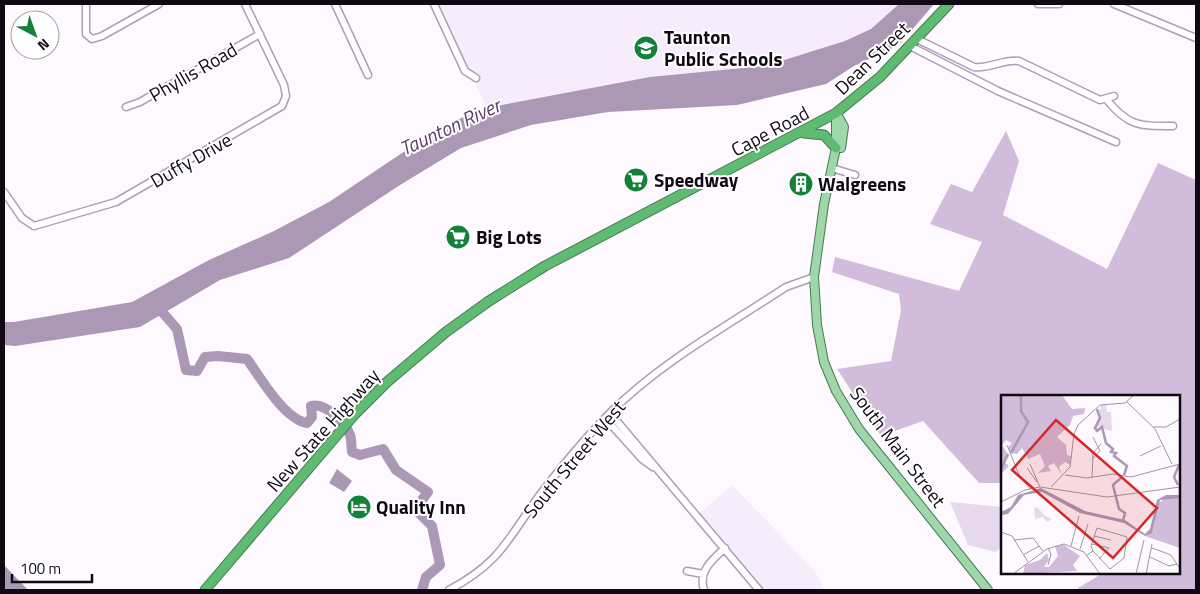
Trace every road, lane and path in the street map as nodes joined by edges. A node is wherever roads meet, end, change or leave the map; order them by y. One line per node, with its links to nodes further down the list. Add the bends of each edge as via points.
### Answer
1 (86, 4): 2 (street, via 86,34 90,39 102,36)
2 (159, 4)
3 (245, 4): 10 (street, Duffy Drive)
4 (334, 4): 14 (street)
5 (434, 4): 15 (street, via 465,71)
6 (949, 4): 12 (highway, Dean Street)
7 (1038, 4): 8 (street)
8 (1058, 4)
9 (1114, 4): 11 (street)
10 (260, 34): 18 (street, Phyllis Road); 26 (street, Duffy Drive, via 286,92 284,103 276,110 102,208 34,226 22,218)
11 (1196, 38)
12 (917, 39): 13 (highway, Dean Street); 17 (street, via 974,67 1006,60 1019,61 1100,100)
13 (910, 46): 19 (highway, Dean Street); 22 (street, via 998,91)
14 (368, 75)
15 (476, 78)
16 (1114, 96): 17 (street)
17 (1107, 100): 20 (street, via 1135,124)
18 (126, 108)
19 (836, 113): 21 (highway, Cape Road); 23 (main road, Dean Street); 24 (main road, Dean Street, via 844,133)
20 (1173, 126)
21 (797, 135): 23 (highway, via 820,133); 28 (highway, Cape Road)
22 (1116, 142)
23 (836, 148): 27 (main road, Dean Street)
24 (835, 170): 25 (street); 27 (main road, Dean Street)
25 (855, 175)
26 (4, 192)
27 (827, 192): 29 (main road, Dean Street)
28 (638, 218): 34 (highway, New State Highway, via 545,266 474,312 412,360 338,432)
29 (814, 277): 30 (street, South Street West, via 786,287 660,370); 38 (main road, South Main Street, via 820,344 836,390 859,429)
30 (608, 415): 31 (street, via 647,455); 35 (street, South Street West, via 550,482 496,558 477,574)
31 (725, 548): 33 (street, via 706,566); 37 (street)
32 (687, 571): 33 (street)
33 (703, 574): 36 (street)
34 (205, 590)
35 (449, 590)
36 (704, 590)
37 (759, 590)
38 (988, 590)

